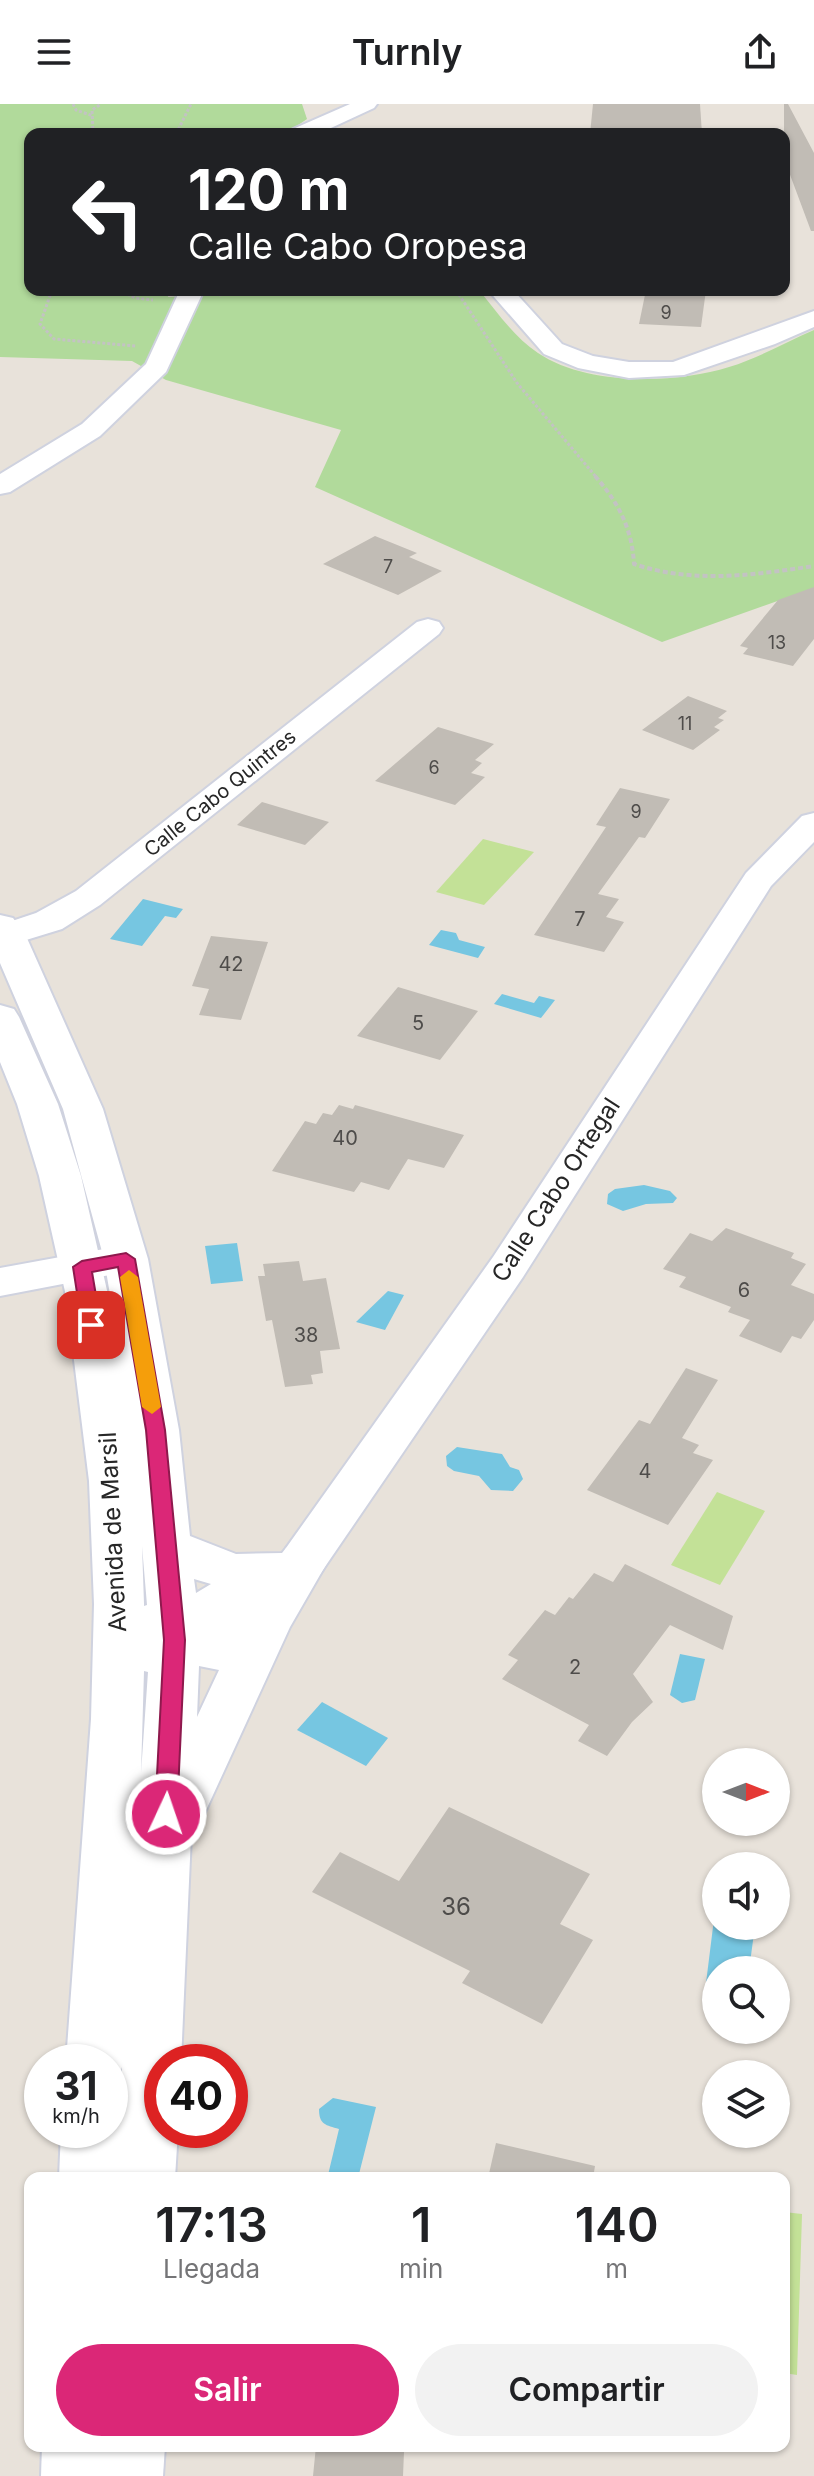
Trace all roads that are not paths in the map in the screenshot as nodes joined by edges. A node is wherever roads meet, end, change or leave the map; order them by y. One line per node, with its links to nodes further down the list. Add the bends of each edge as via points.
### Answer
1 (367, 104): 2 (street)
2 (314, 128)
3 (189, 296): 6 (street, via 157,367 91,430)
4 (505, 296): 5 (street, via 553,349 587,363 629,370 675,370)
5 (814, 318)
6 (0, 486)
7 (428, 628): 9 (street, Calle Cabo Quintres, via 88,898 49,921)
8 (814, 823): 14 (street, Calle Cabo Ortegal, via 758,880 508,1267)
9 (2, 933): 11 (street, Avenida de Marsil, via 83,1109)
10 (0, 1017): 11 (street, Avenida de Marsil)
11 (104, 1263): 12 (street); 13 (street, Avenida de Marsil, via 156,1430); 15 (street, Avenida de Marsil)
12 (0, 1282)
13 (166, 1546): 14 (street); 16 (street, Avenida de Marsil)
14 (279, 1587): 16 (street, via 222,1651); 18 (street)
15 (119, 1601): 16 (street); 17 (street, Avenida de Marsil)
16 (175, 1640): 17 (street); 18 (street, Avenida de Marsil)
17 (117, 1714): 19 (street, Avenida de Marsil)
18 (164, 1843): 22 (street, Avenida de Marsil)
19 (96, 2044)
20 (90, 2148): 21 (street)
21 (89, 2172)
22 (145, 2172)
23 (75, 2452): 25 (street)
24 (132, 2452): 26 (street)
25 (74, 2476)
26 (130, 2476)

